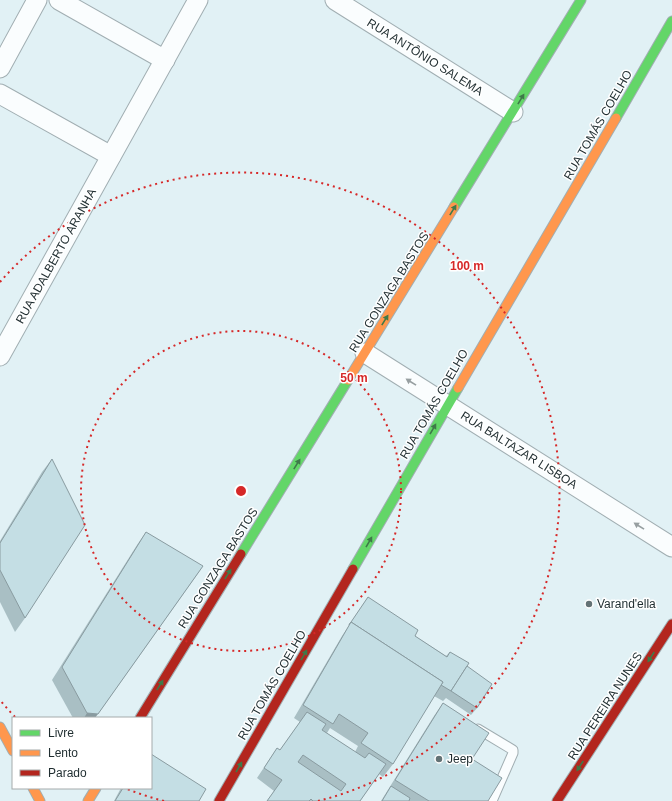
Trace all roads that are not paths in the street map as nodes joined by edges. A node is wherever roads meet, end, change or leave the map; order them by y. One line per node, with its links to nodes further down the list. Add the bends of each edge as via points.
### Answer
1 (37, 0): 8 (street)
2 (59, 0): 7 (street)
3 (198, 0): 7 (street, RUA ADALBERTO ARANHA)
4 (336, 0): 10 (street, RUA ANTÔNIO SALEMA)
5 (581, 0): 10 (street, RUA GONZAGA BASTOS, one-way to 5)
6 (672, 21): 14 (street, RUA TOMÁS COELHO)
7 (165, 60): 11 (street, RUA ADALBERTO ARANHA)
8 (0, 68)
9 (0, 94): 11 (street)
10 (513, 112): 12 (street, RUA GONZAGA BASTOS, one-way to 10)
11 (112, 156): 13 (street, RUA ADALBERTO ARANHA)
12 (365, 354): 14 (street, RUA BALTAZAR LISBOA, one-way to 12); 17 (street, RUA GONZAGA BASTOS, one-way to 12)
13 (0, 356)
14 (448, 405): 15 (street, RUA BALTAZAR LISBOA, one-way to 14); 25 (street, RUA TOMÁS COELHO, one-way to 14)
15 (672, 547)
16 (672, 624): 27 (street, RUA PEREIRA NUNES, one-way to 27)
17 (141, 717)
18 (0, 727): 20 (street)
19 (477, 728): 26 (lane, via 514,753)
20 (12, 749)
21 (34, 789): 23 (street)
22 (95, 789): 24 (street)
23 (40, 801)
24 (88, 801)
25 (219, 801)
26 (492, 801)
27 (557, 801)

